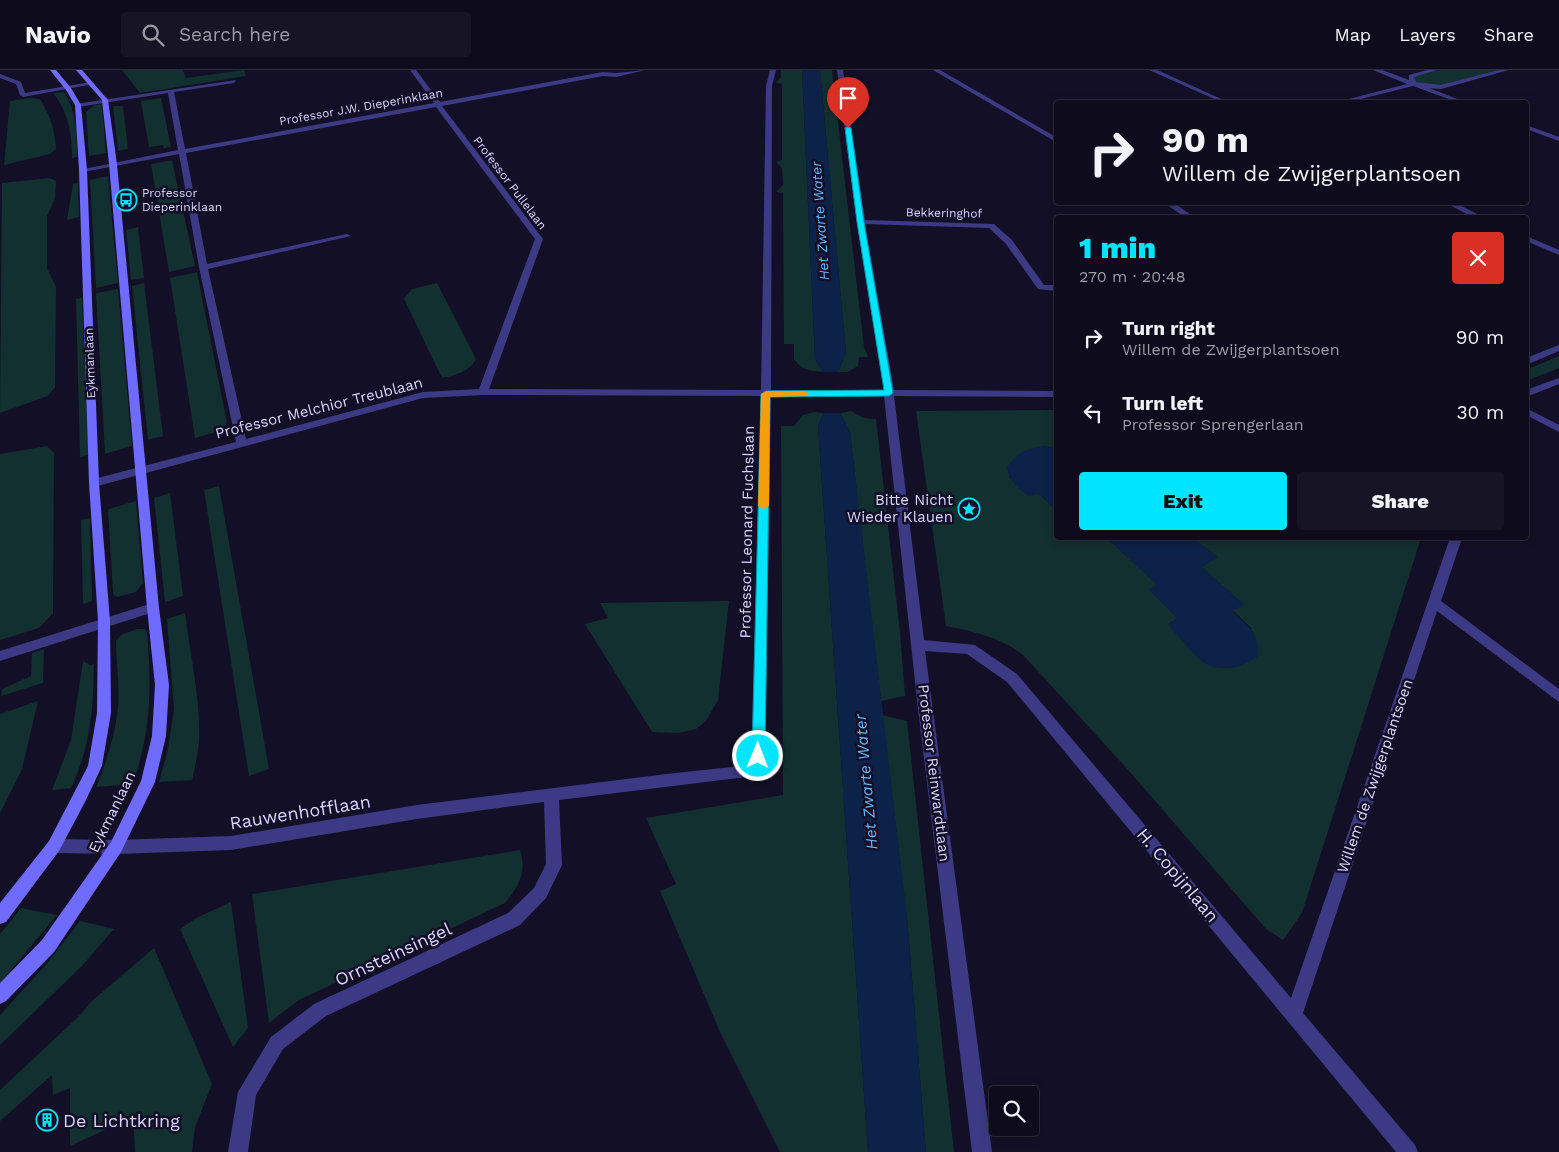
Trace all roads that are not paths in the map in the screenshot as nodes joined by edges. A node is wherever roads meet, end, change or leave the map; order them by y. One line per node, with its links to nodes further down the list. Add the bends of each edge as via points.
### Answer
1 (53, 70): 19 (main road, Eykmanlaan)
2 (79, 70): 16 (main road)
3 (413, 70): 25 (street)
4 (643, 70): 13 (street, Professor J.W. Dieperinklaan, via 616,75)
5 (765, 70): 18 (street, Professor Leonard Fuchslaan)
6 (773, 70): 18 (street, Professor Leonard Fuchslaan)
7 (840, 70): 37 (street, Professor Reinwardtlaan)
8 (936, 70): 28 (street)
9 (1152, 70): 22 (street)
10 (1376, 70): 17 (street)
11 (1434, 70): 17 (street, via 1411,76)
12 (1506, 70): 17 (street, via 1441,87)
13 (601, 72): 25 (street, Professor J.W. Dieperinklaan)
14 (0, 76): 19 (street, via 18,83 23,95)
15 (234, 81): 20 (street)
16 (91, 84): 19 (street); 21 (main road)
17 (1413, 84): 23 (street); 24 (street)
18 (769, 86): 49 (street, Professor Leonard Fuchslaan)
19 (68, 89): 26 (main road, Eykmanlaan)
20 (170, 92): 21 (street); 30 (street)
21 (106, 100): 26 (street); 31 (main road, Eykmanlaan)
22 (1220, 100)
23 (1351, 100)
24 (1457, 100)
25 (438, 105): 30 (street, Professor J.W. Dieperinklaan); 46 (street, Professor Pullelaan, via 539,239)
26 (78, 106): 32 (main road, Eykmanlaan)
27 (1529, 128): 29 (street)
28 (1054, 139)
29 (1559, 139)
30 (183, 152): 31 (street, Professor J.W. Dieperinklaan); 41 (street)
31 (113, 164): 32 (street, Professor J.W. Dieperinklaan); 54 (main road, Eykmanlaan)
32 (83, 170): 55 (main road, Eykmanlaan)
33 (1171, 205): 35 (street)
34 (1454, 205): 36 (street)
35 (1187, 215)
36 (1475, 215)
37 (861, 222): 42 (street, Bekkeringhof, via 991,226 1009,242 1040,287); 47 (street, Professor Reinwardtlaan)
38 (347, 236): 41 (street)
39 (1529, 239): 40 (street)
40 (1559, 253)
41 (204, 267): 53 (street)
42 (1054, 288)
43 (1559, 348): 44 (street)
44 (1529, 361)
45 (1559, 381): 48 (street)
46 (483, 392): 49 (street, Professor Melchior Treublaan); 53 (street, Professor Melchior Treublaan, via 423,395)
47 (889, 393): 49 (street, Professor Melchior Treublaan); 50 (street); 60 (street, Professor Reinwardtlaan)
48 (1529, 393)
49 (766, 394): 63 (street, Professor Leonard Fuchslaan, via 758,771)
50 (1054, 394)
51 (1529, 413): 52 (street)
52 (1559, 430)
53 (242, 443): 54 (street, Professor Melchior Treublaan)
54 (142, 471): 55 (street, Professor Melchior Treublaan); 58 (main road, Eykmanlaan)
55 (94, 484): 59 (main road, Eykmanlaan)
56 (1455, 540): 57 (street, Willem de Zwijgerplantsoen)
57 (1434, 602): 62 (street); 68 (street, Willem de Zwijgerplantsoen)
58 (153, 608): 59 (street); 65 (main road, Eykmanlaan, via 162,686 159,736 148,782)
59 (104, 621): 61 (street); 64 (main road, Eykmanlaan, via 104,713 95,766)
60 (918, 645): 68 (street, H. Copijnlaan, via 970,649 1012,678); 70 (street, Professor Reinwardtlaan)
61 (0, 656)
62 (1559, 696)
63 (551, 795): 65 (street, Rauwenhofflaan, via 417,812 231,842); 69 (street, Ornsteinsingel, via 554,865 540,893 514,919 320,1010 277,1043 247,1092)
64 (54, 846): 65 (street, Rauwenhofflaan); 66 (main road, Eykmanlaan)
65 (116, 847): 67 (main road, Eykmanlaan, via 48,946)
66 (0, 916)
67 (0, 995)
68 (1294, 1014): 71 (street, H. Copijnlaan)
69 (238, 1152)
70 (982, 1152)
71 (1408, 1152)

